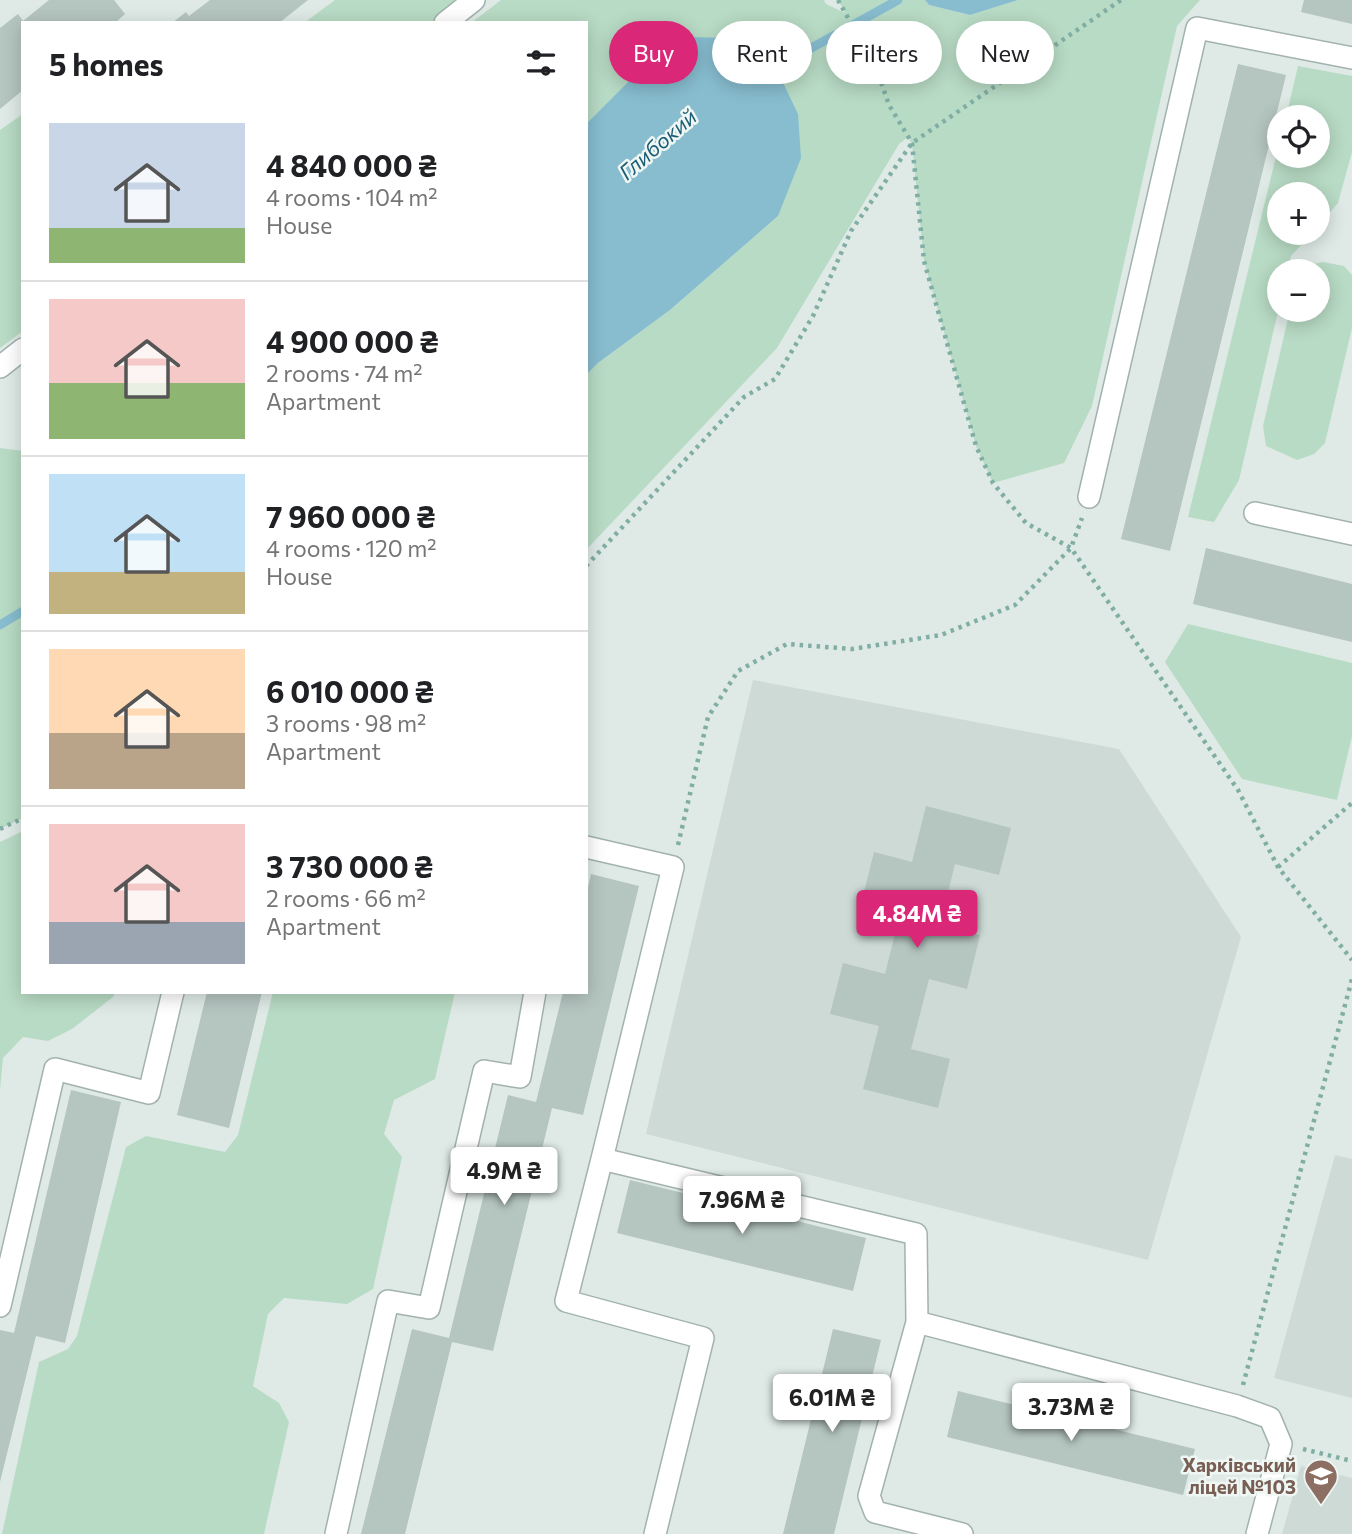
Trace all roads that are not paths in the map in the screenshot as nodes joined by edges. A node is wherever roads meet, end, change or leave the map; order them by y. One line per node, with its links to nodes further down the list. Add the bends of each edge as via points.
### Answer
1 (474, 0): 2 (street)
2 (448, 21)
3 (1352, 58): 6 (street, via 1197,28)
4 (21, 351): 5 (street)
5 (0, 367)
6 (1088, 497)
7 (1255, 513): 8 (street)
8 (1352, 534)
9 (588, 847): 12 (street, via 673,867)
10 (173, 994): 13 (street, via 149,1093 55,1069)
11 (535, 994): 15 (street, via 520,1077 484,1071 429,1308 387,1301)
12 (602, 1159): 14 (street, via 916,1234); 16 (street, via 566,1301 703,1338)
13 (0, 1306)
14 (917, 1322): 17 (street, via 869,1496 875,1513); 18 (street, via 1270,1418 1281,1444)
15 (335, 1534)
16 (655, 1534)
17 (962, 1534)
18 (1257, 1534)

